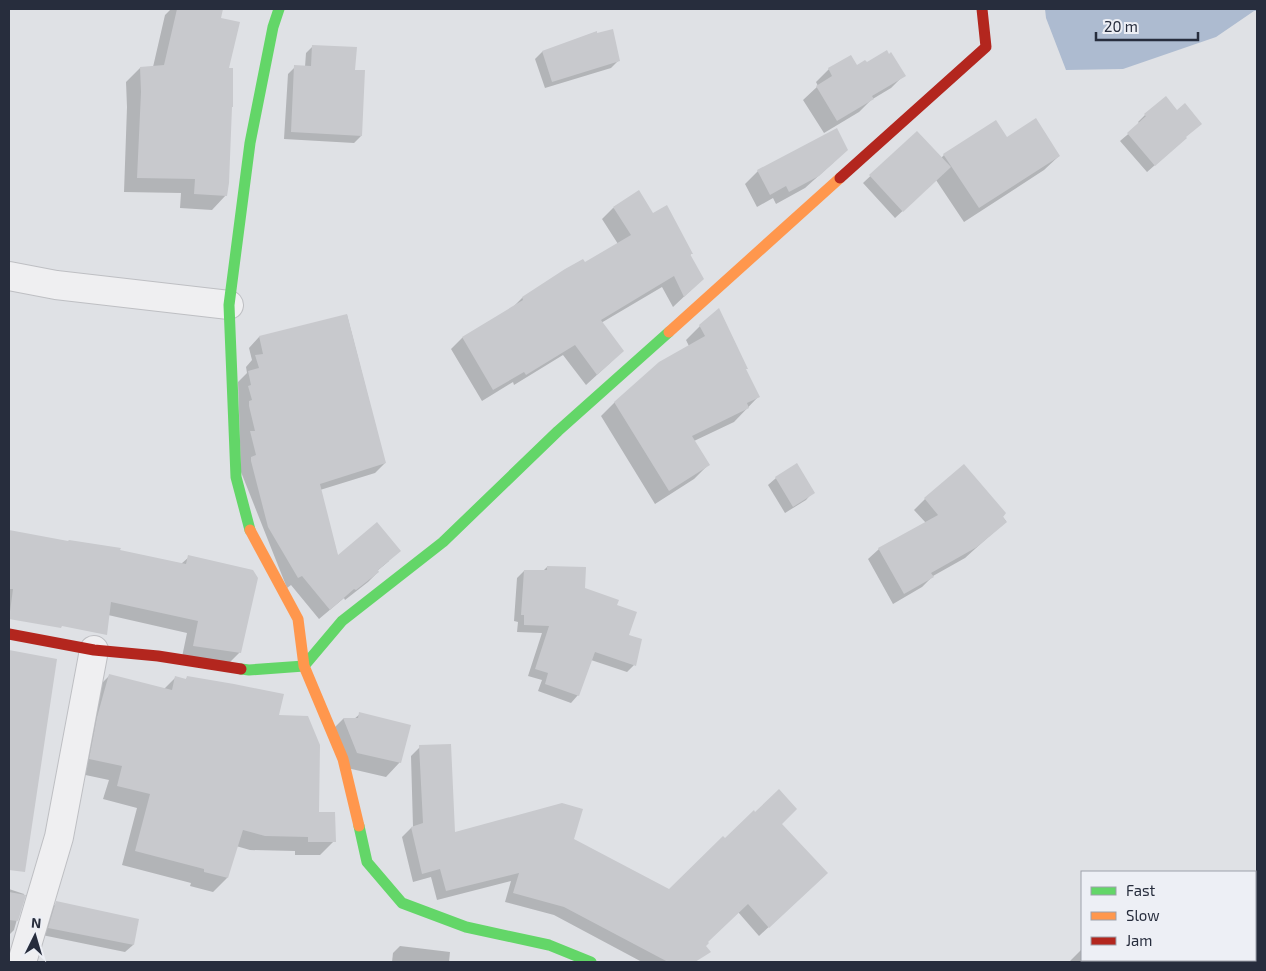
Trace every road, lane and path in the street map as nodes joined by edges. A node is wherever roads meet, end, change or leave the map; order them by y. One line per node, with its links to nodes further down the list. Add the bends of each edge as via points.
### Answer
1 (279, 9): 4 (street, via 250,144)
2 (982, 9): 7 (street, via 986,47 558,431 443,542 342,620)
3 (9, 276): 4 (street, via 56,286)
4 (229, 305): 7 (street, via 236,477 250,530 298,619)
5 (9, 634): 6 (street)
6 (94, 650): 7 (street, via 249,670); 8 (street, via 59,838)
7 (304, 666): 9 (street, via 343,759 367,862 402,903 466,927 549,945)
8 (22, 962)
9 (591, 962)

